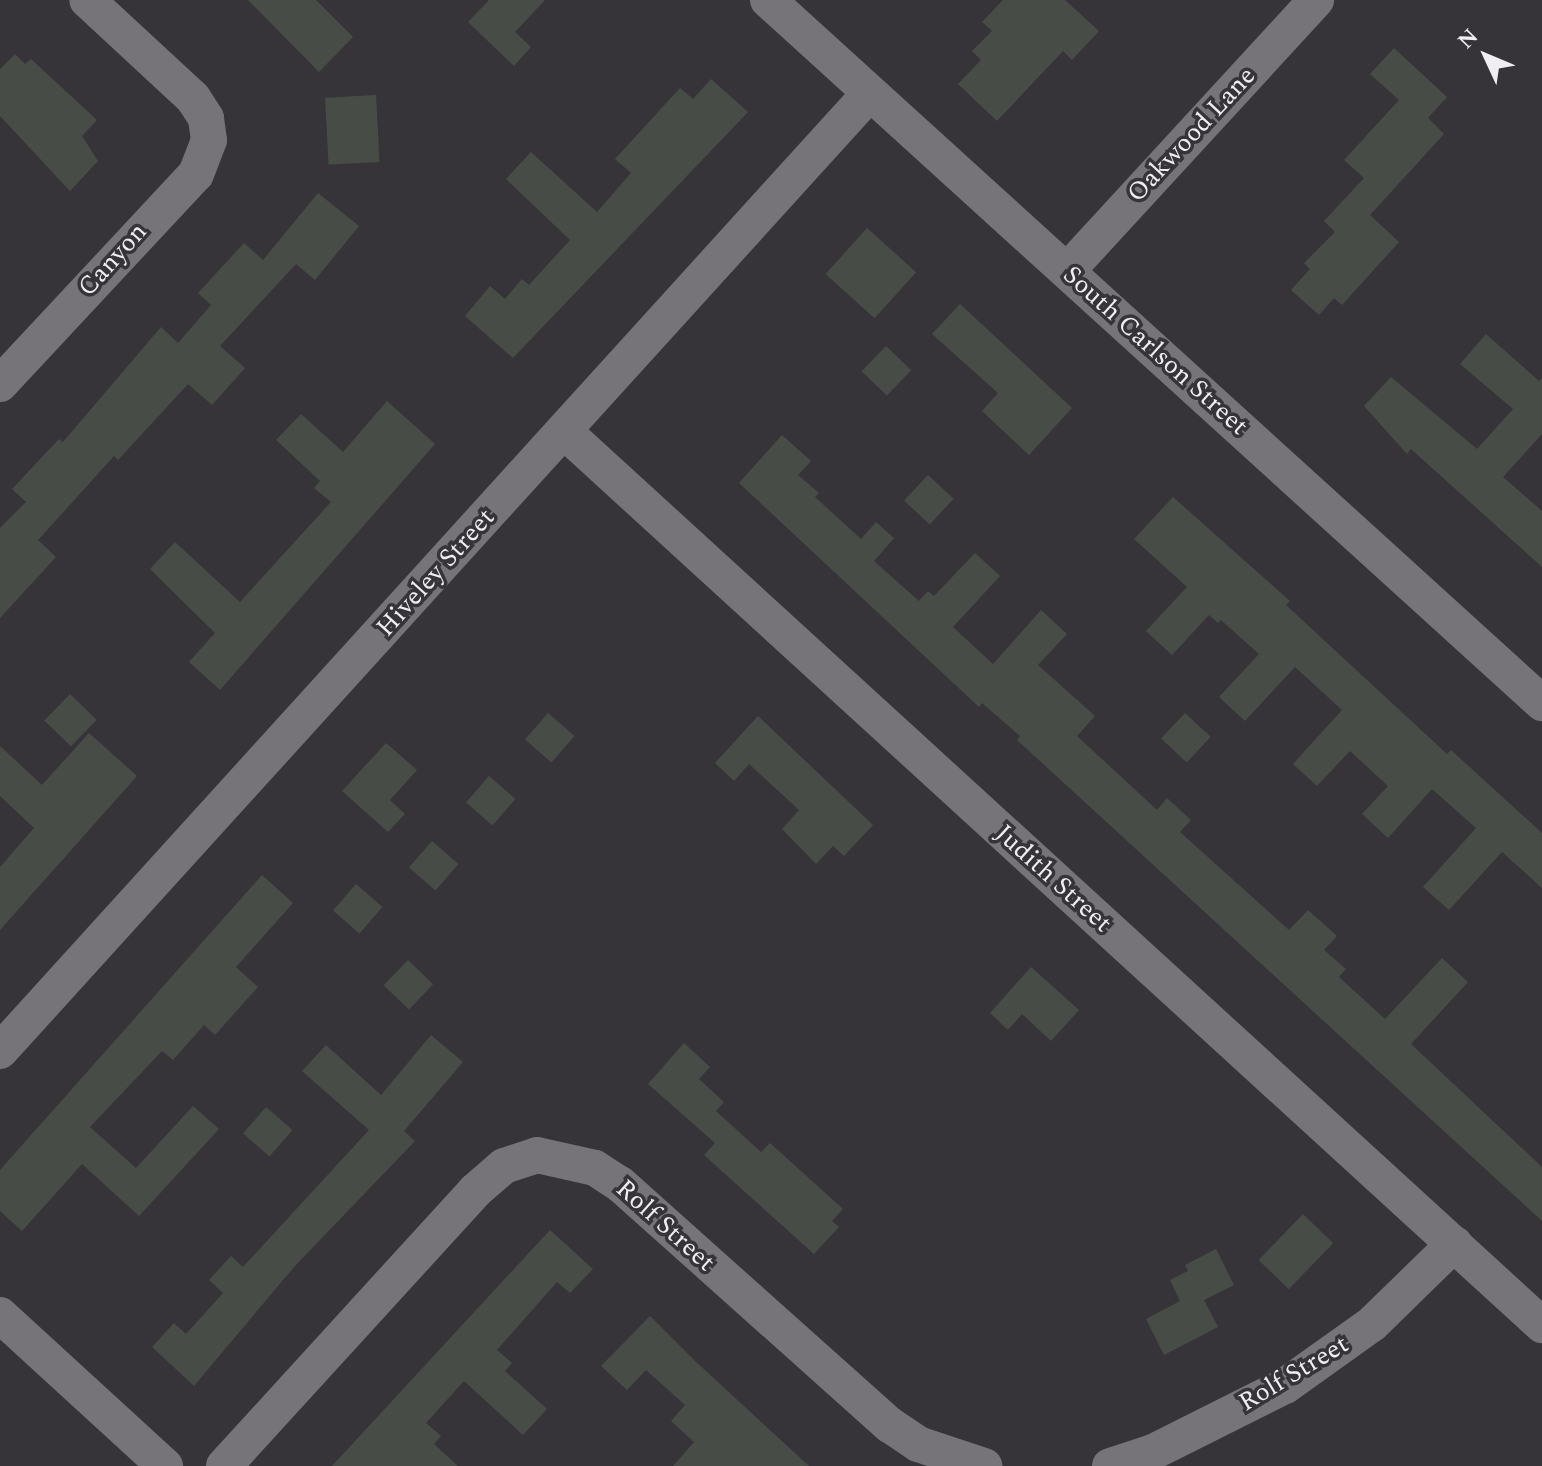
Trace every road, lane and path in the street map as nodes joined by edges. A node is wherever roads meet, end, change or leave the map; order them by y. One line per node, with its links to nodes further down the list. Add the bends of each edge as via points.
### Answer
1 (87, 0): 6 (street, Canyon, via 193,98 207,128 205,158 196,174)
2 (768, 0): 4 (street, South Carlson Street)
3 (1316, 0): 5 (street, Oakwood Lane)
4 (869, 94): 5 (street, South Carlson Street); 7 (street, Hiveley Street)
5 (1067, 271): 8 (street, South Carlson Street)
6 (0, 384)
7 (565, 432): 9 (street, Hiveley Street); 10 (street, Judith Street)
8 (1542, 703)
9 (0, 1051)
10 (1454, 1244): 12 (street, Judith Street); 16 (street, Rolf Street, via 1372,1324 1298,1378 1153,1452)
11 (0, 1315): 13 (street)
12 (1542, 1325)
13 (165, 1466)
14 (224, 1466): 15 (street, Rolf Street, via 475,1191 504,1166 537,1155 595,1168 620,1184 890,1425 918,1444)
15 (984, 1466)
16 (1110, 1466)

